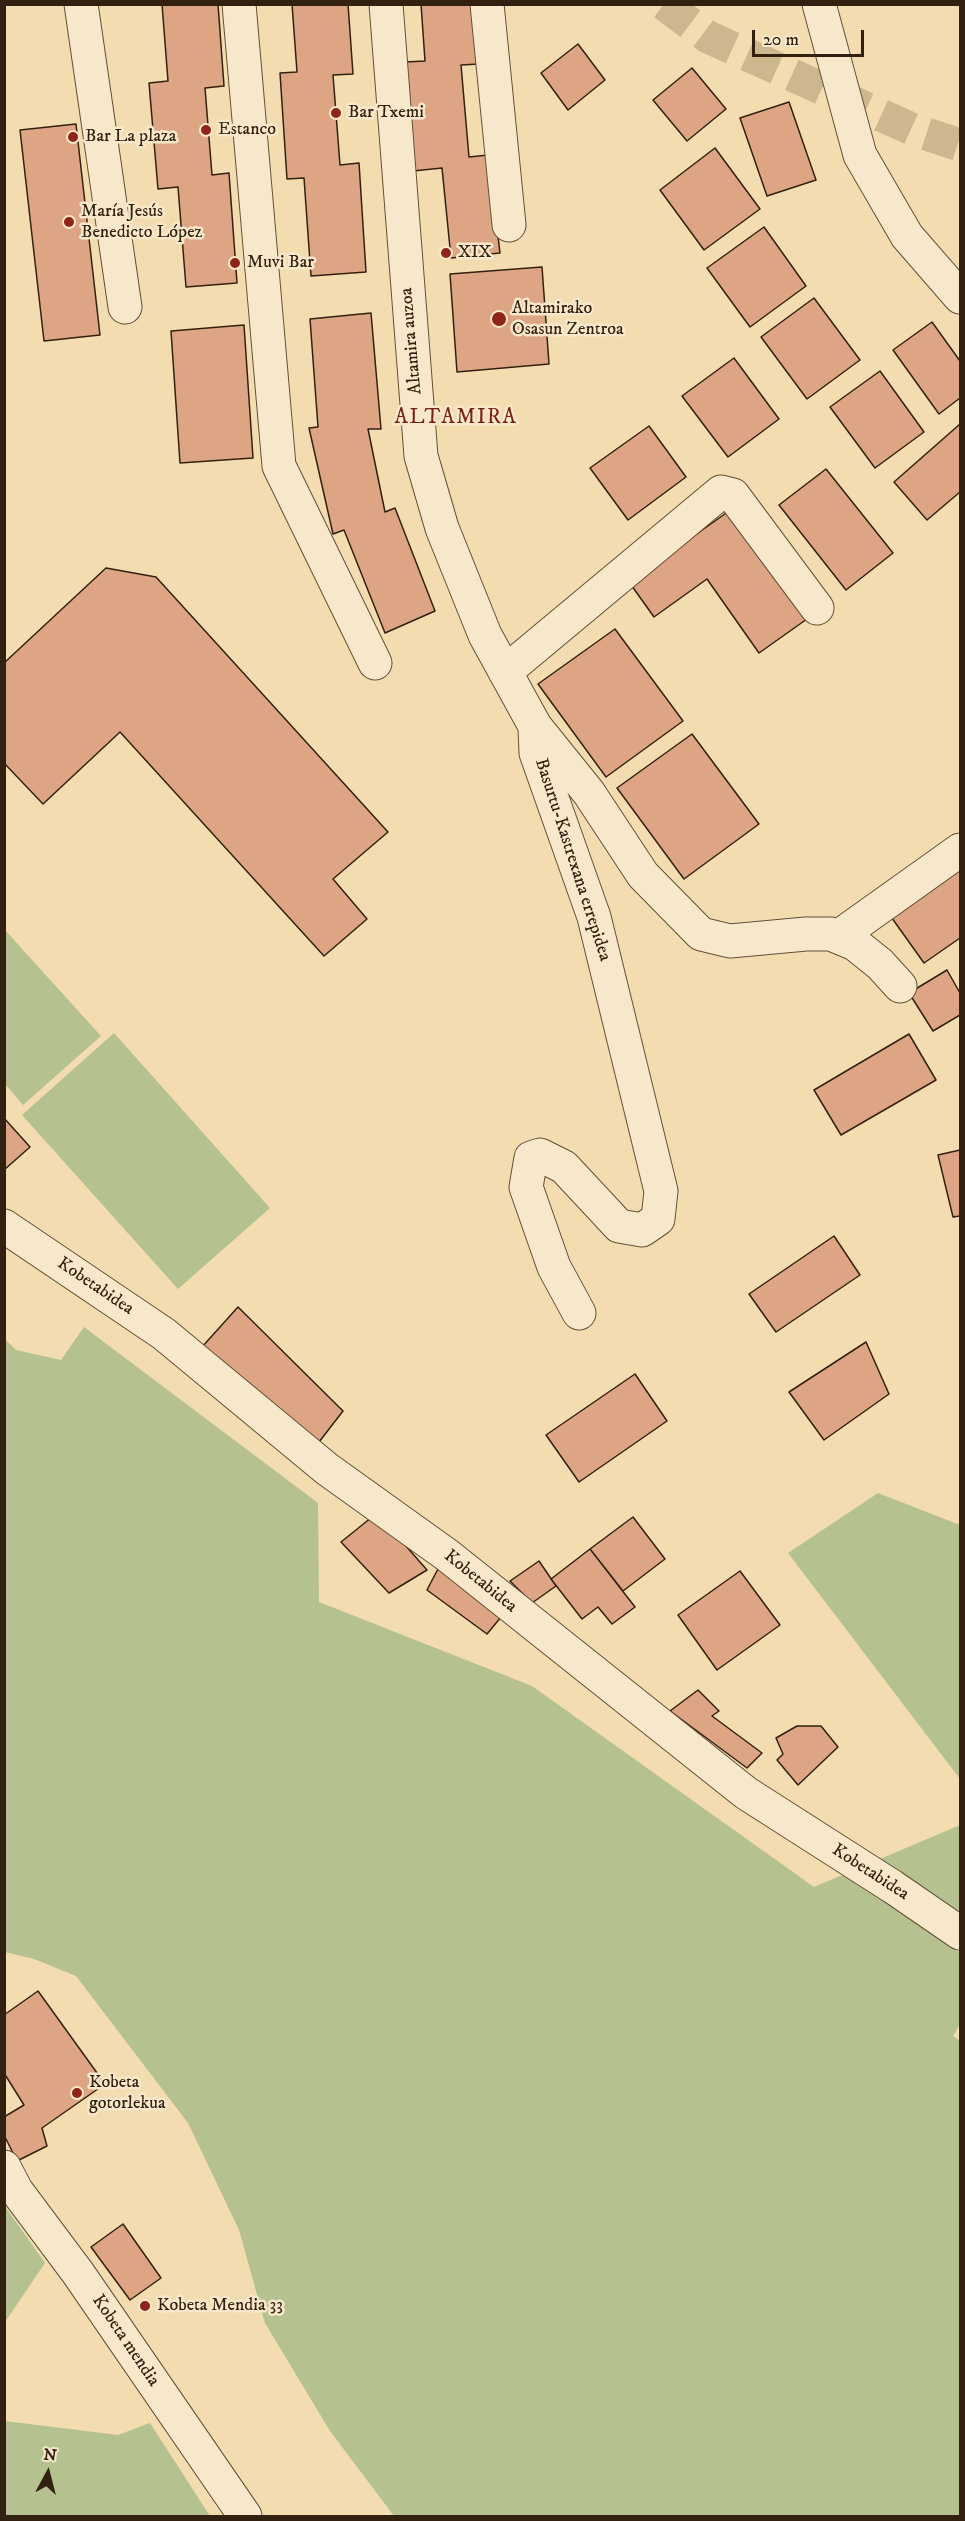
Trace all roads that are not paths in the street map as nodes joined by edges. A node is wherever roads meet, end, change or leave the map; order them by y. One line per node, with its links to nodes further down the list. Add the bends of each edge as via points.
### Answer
1 (81, 4): 8 (street)
2 (239, 4): 10 (street, via 279,466)
3 (386, 4): 11 (street, Altamira auzoa, via 421,456 442,528 485,635)
4 (487, 4): 6 (street)
5 (819, 4): 7 (street, via 860,155 907,236)
6 (509, 225)
7 (960, 297)
8 (125, 307)
9 (817, 608): 11 (street, via 733,495 721,492)
10 (375, 663)
11 (505, 672): 12 (street, Altamira auzoa)
12 (535, 726): 14 (street, Basurtu-Kastrexana errepidea, via 589,793 644,874 701,933 730,941 806,934); 17 (street, Basurtu-Kastrexana errepidea, via 536,753 594,917 661,1191 658,1219 642,1230 619,1226 564,1167 540,1155 531,1158 526,1186 554,1267)
13 (960, 850): 14 (street)
14 (838, 937): 15 (street, Basurtu-Kastrexana errepidea, via 855,944)
15 (900, 986)
16 (4, 1226): 18 (street, Kobetabidea, via 164,1334 327,1469 447,1555 746,1793)
17 (579, 1313)
18 (960, 1933)
19 (4, 2167): 20 (street, Kobeta mendia, via 16,2190 78,2273)
20 (245, 2517)

